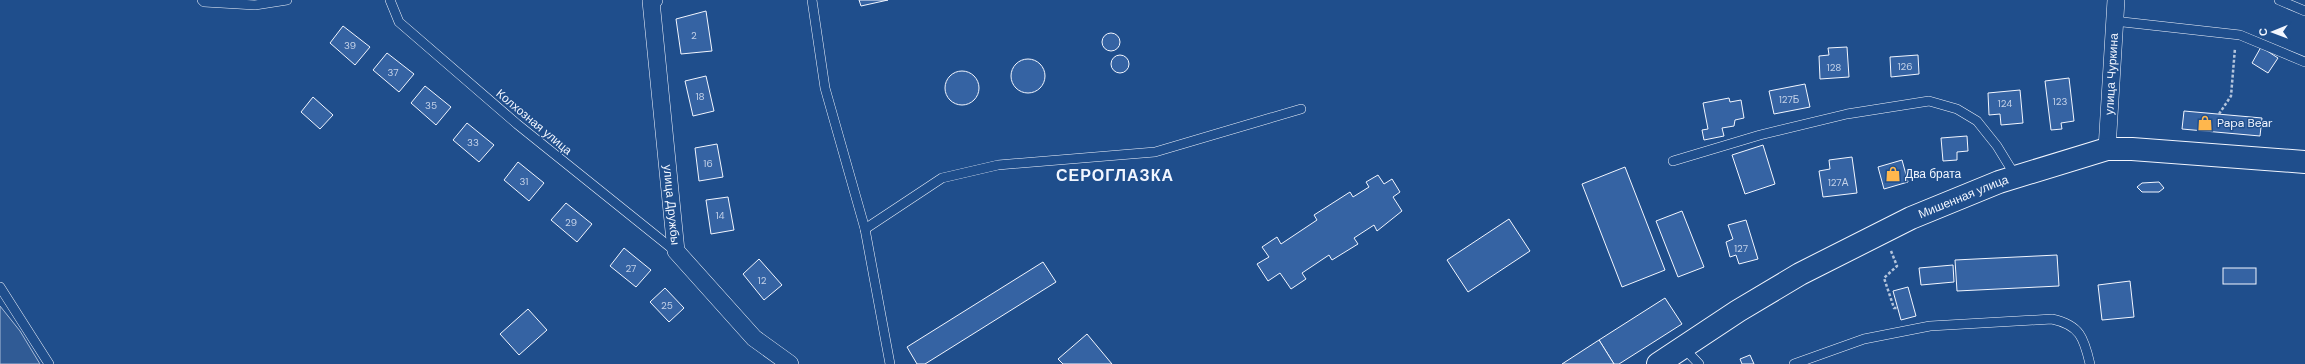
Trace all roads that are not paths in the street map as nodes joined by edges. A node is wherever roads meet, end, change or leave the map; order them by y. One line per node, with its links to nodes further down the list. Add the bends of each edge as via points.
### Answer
1 (202, 0): 2 (lane, via 255,5)
2 (287, 0)
3 (390, 0): 17 (lane, Колхозная улица, via 399,22 516,124)
4 (654, 0): 17 (street, улица Дружбы, via 651,1)
5 (812, 0): 16 (lane, via 825,88)
6 (2116, 0): 9 (street, улица Чуркина)
7 (2279, 0): 8 (lane)
8 (2305, 11)
9 (2114, 21): 10 (lane, via 2240,35); 12 (street, улица Чуркина)
10 (2305, 62)
11 (1301, 109): 16 (lane, via 1155,152 998,165 942,178)
12 (2106, 149): 14 (main road, Мишенная улица); 15 (main road, Мишенная улица)
13 (1673, 161): 15 (lane, via 1760,135 1847,114 1929,101 1957,109 1977,121 1997,146)
14 (2305, 162)
15 (2016, 177): 19 (main road, Мишенная улица, via 1911,218 1823,261)
16 (866, 228): 22 (lane)
17 (676, 251): 21 (street, улица Дружбы, via 754,338)
18 (0, 287): 20 (lane)
19 (1683, 347): 23 (main road, Мишенная улица); 24 (lane)
20 (49, 364)
21 (790, 364)
22 (890, 364)
23 (1658, 364)
24 (1699, 364)
25 (1794, 364): 26 (lane, via 1864,339 1930,326 2052,319 2065,322 2077,329 2084,340)
26 (2090, 364)

